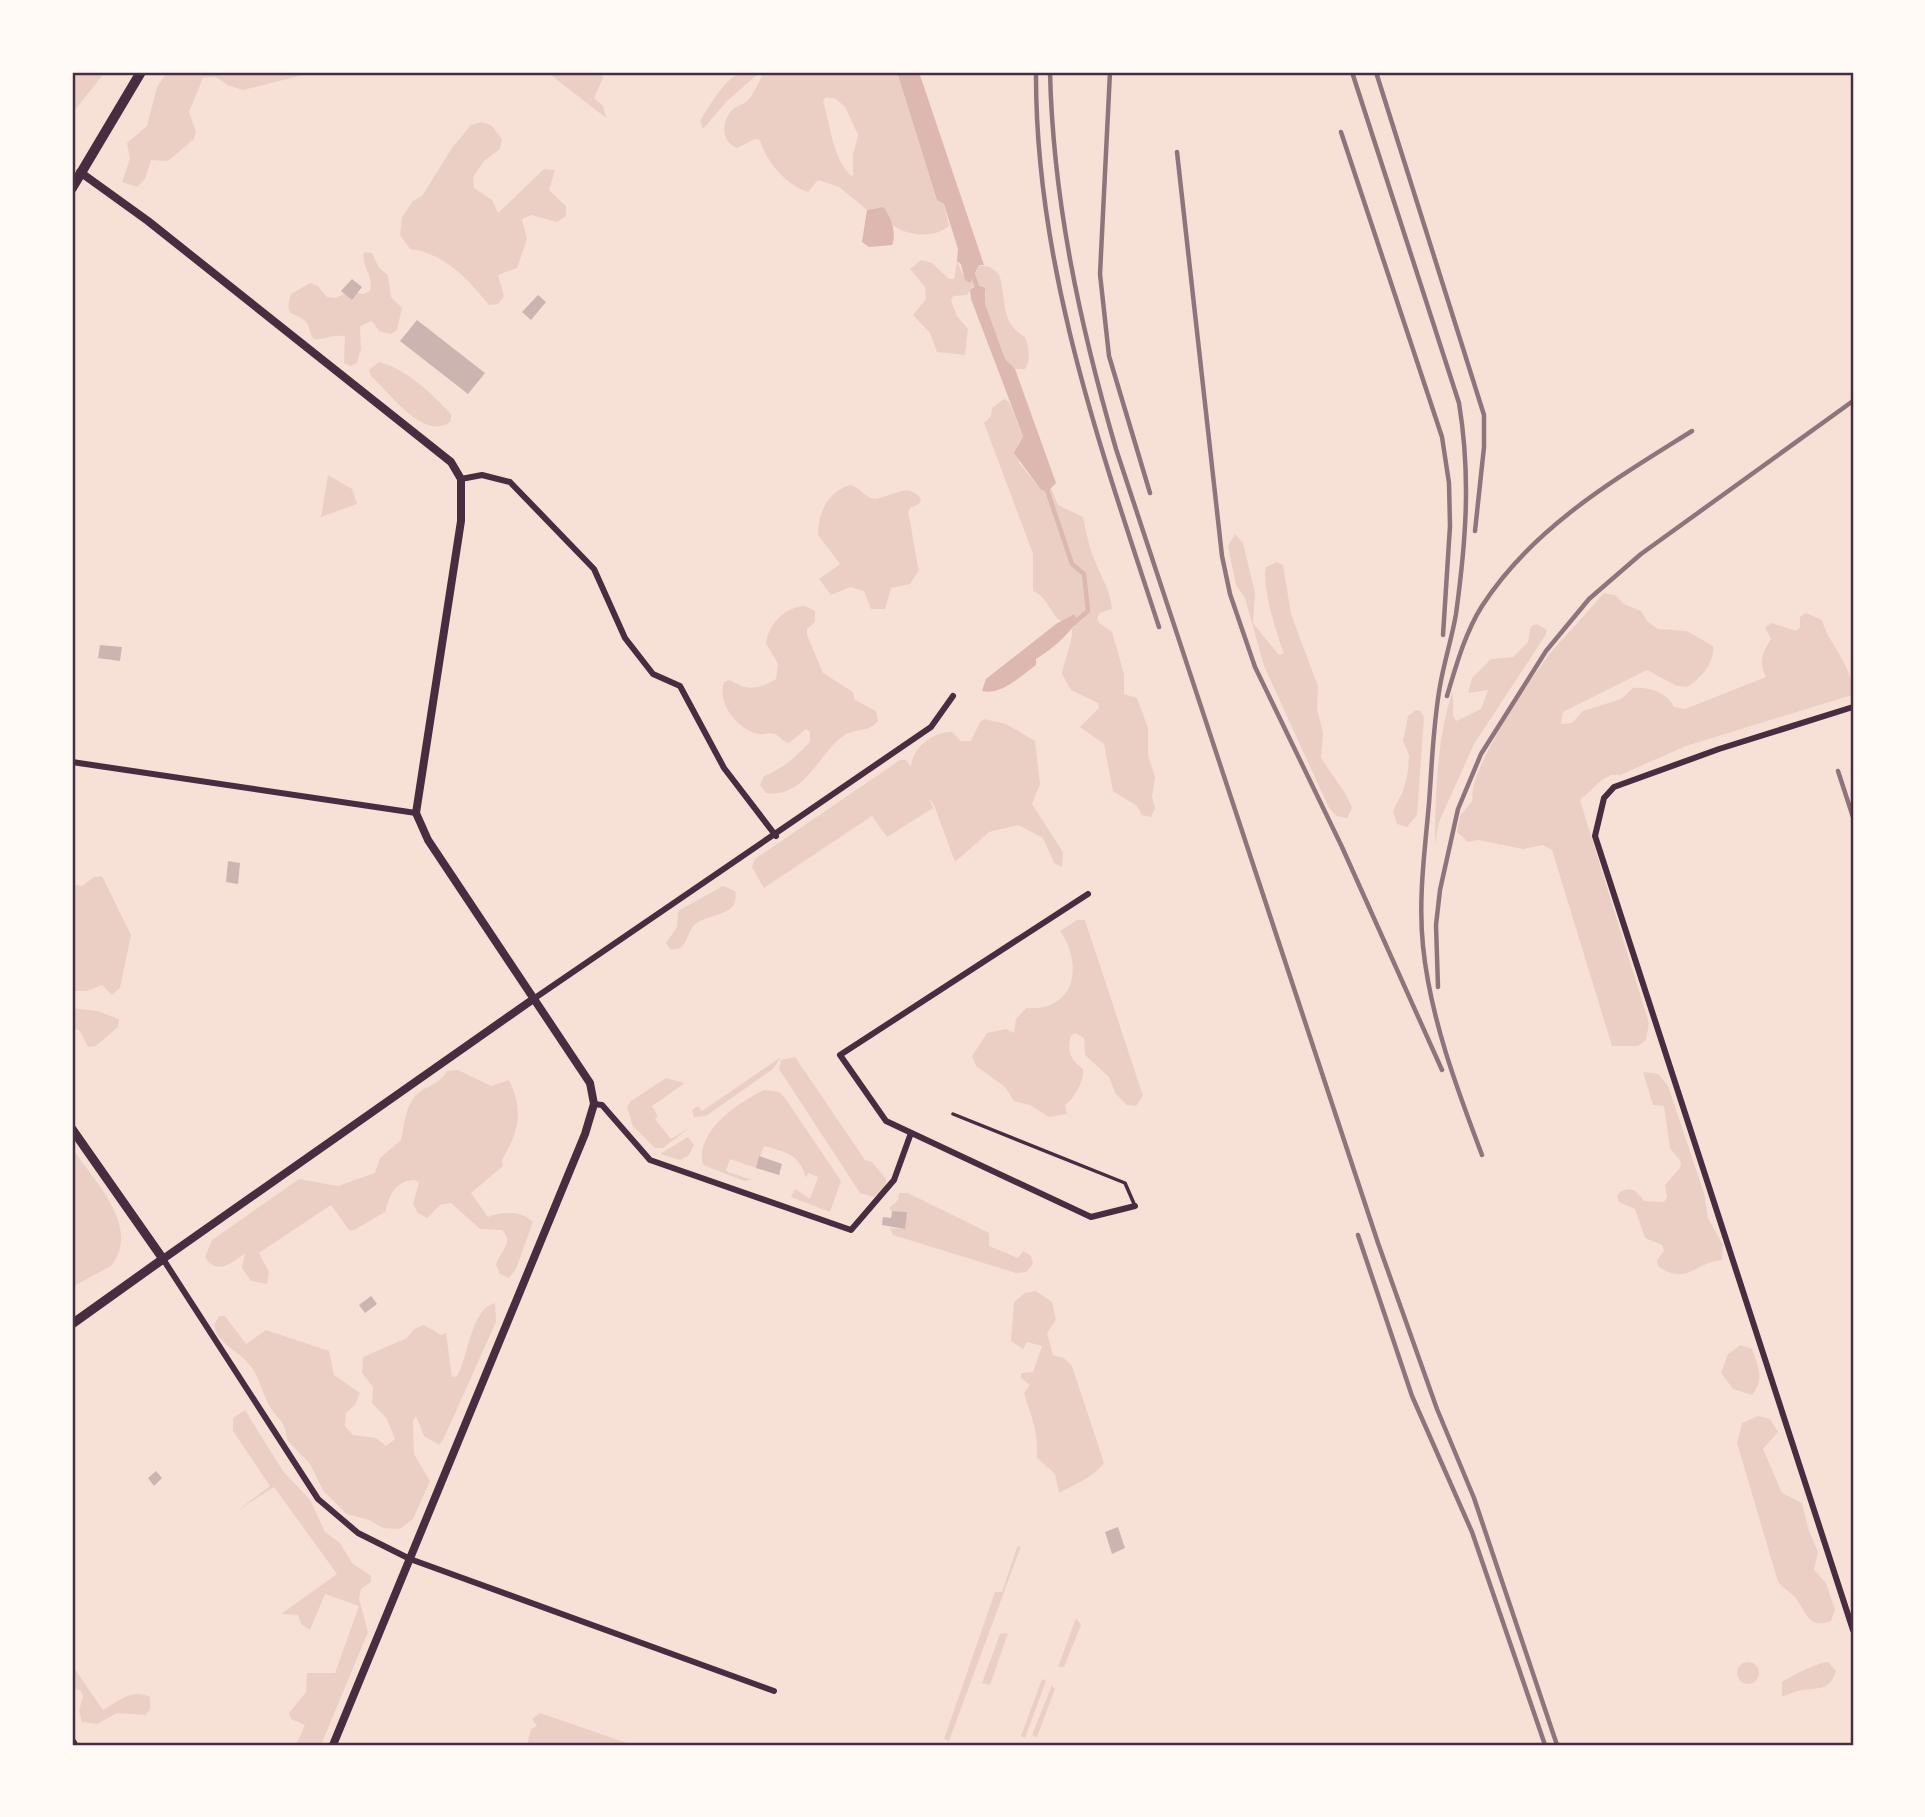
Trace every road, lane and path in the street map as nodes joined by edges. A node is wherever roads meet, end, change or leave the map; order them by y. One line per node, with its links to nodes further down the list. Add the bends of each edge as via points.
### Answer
1 (141, 72): 2 (main road)
2 (80, 172): 3 (main road); 4 (street, via 350,380 451,462)
3 (72, 188)
4 (461, 479): 8 (street, via 459,534); 9 (street, via 482,475 510,482 594,569 625,638 653,674 680,686 724,768)
5 (953, 696): 9 (street, via 931,727)
6 (1853, 707): 20 (street, via 1615,787 1604,798 1595,836)
7 (72, 762): 8 (street)
8 (416, 813): 11 (street, via 428,840)
9 (776, 836): 11 (street)
10 (1088, 894): 15 (street, via 840,1055 887,1121)
11 (533, 1000): 12 (street, via 584,1072); 17 (street)
12 (594, 1104): 15 (street, via 603,1105 650,1160 851,1230 894,1180); 19 (street)
13 (953, 1114): 16 (lane, via 1125,1183)
14 (72, 1129): 17 (main road)
15 (911, 1133): 16 (street, via 1091,1217)
16 (1135, 1206)
17 (163, 1259): 18 (main road); 19 (street, via 318,1499 358,1533)
18 (72, 1324)
19 (410, 1559): 21 (street); 22 (street)
20 (1853, 1630)
21 (774, 1691)
22 (333, 1745)

